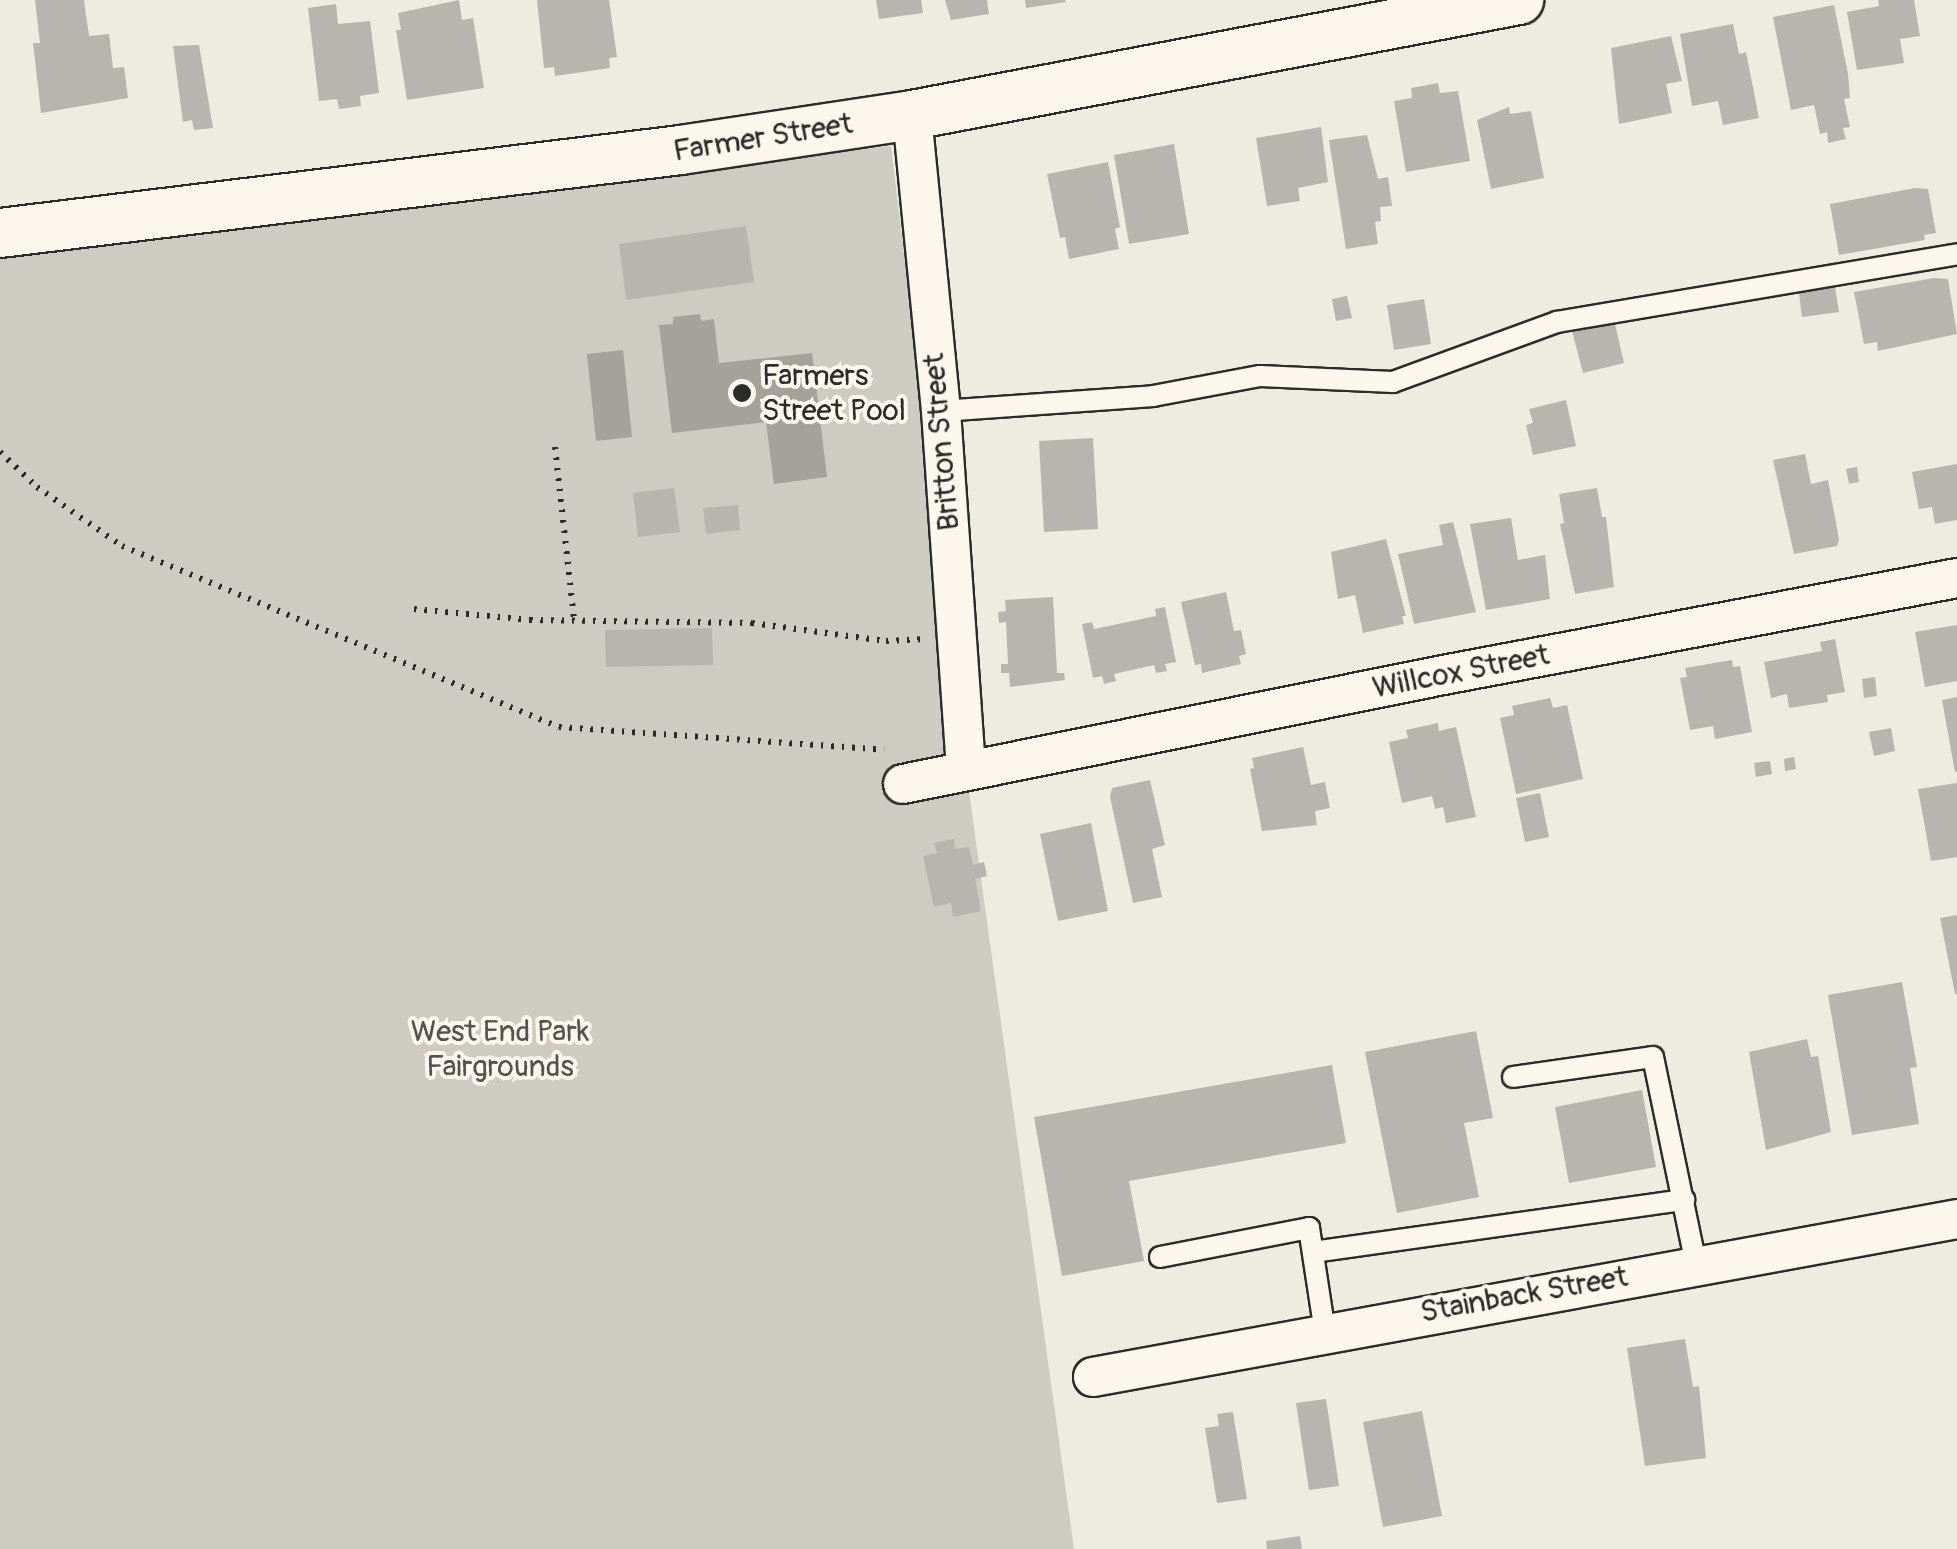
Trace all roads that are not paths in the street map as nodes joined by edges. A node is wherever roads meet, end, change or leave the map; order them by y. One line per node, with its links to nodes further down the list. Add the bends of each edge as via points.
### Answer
1 (1520, 0): 2 (street, Farmer Street)
2 (912, 115): 3 (street, Farmer Street, via 681,150); 5 (street, Britton Street)
3 (0, 233)
4 (1957, 254): 5 (lane, via 1558,322 1393,382 1260,376 1152,396)
5 (941, 411): 8 (street, Britton Street)
6 (1957, 578): 8 (street, Willcox Street)
7 (897, 767): 8 (street, Willcox Street)
8 (966, 770)
9 (1513, 1076): 10 (lane, via 1652,1057)
10 (1684, 1200): 12 (lane); 14 (lane)
11 (1957, 1219): 14 (street, Stainback Street)
12 (1312, 1252): 13 (lane, via 1309,1228); 15 (lane)
13 (1160, 1256)
14 (1696, 1264): 15 (street, Stainback Street)
15 (1325, 1332): 16 (street, Stainback Street)
16 (1092, 1377)

